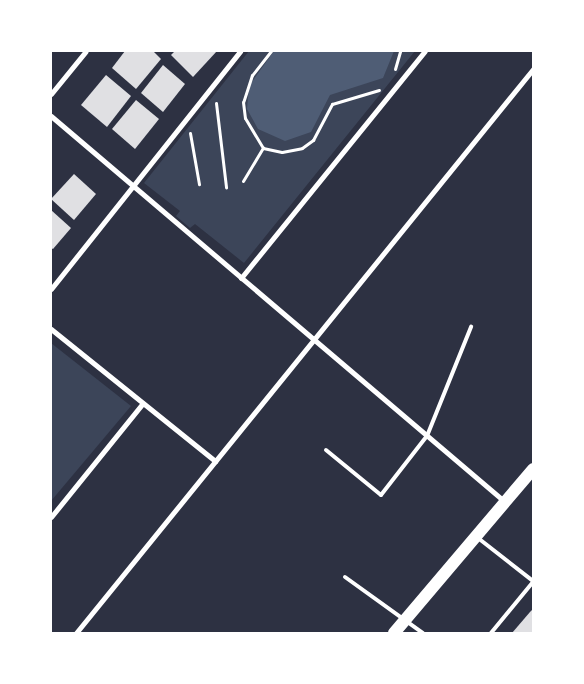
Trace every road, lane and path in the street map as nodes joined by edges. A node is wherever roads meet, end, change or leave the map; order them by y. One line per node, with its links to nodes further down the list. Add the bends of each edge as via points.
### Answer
1 (86, 51): 9 (street)
2 (240, 51): 16 (street)
3 (271, 51): 13 (path, via 252,75 243,102 245,118)
4 (400, 51): 7 (path)
5 (425, 51): 18 (street)
6 (533, 69): 22 (street)
7 (392, 74)
8 (383, 88): 13 (path, via 332,104 313,140 302,148 282,152)
9 (51, 94)
10 (216, 103): 17 (path)
11 (51, 116): 16 (street)
12 (190, 132): 15 (path)
13 (263, 148): 14 (path)
14 (243, 181)
15 (199, 184)
16 (134, 186): 18 (street); 19 (street)
17 (226, 187)
18 (241, 278): 22 (street)
19 (51, 289)
20 (471, 327): 24 (lane)
21 (51, 329): 23 (street)
22 (314, 340): 24 (street); 26 (street)
23 (143, 403): 26 (street); 29 (street)
24 (427, 436): 25 (lane, via 381,495); 28 (street)
25 (326, 450)
26 (215, 461): 34 (street)
27 (533, 469): 28 (main road)
28 (505, 502): 30 (main road)
29 (51, 516)
30 (476, 537): 32 (lane); 33 (main road)
31 (345, 577): 33 (lane)
32 (533, 582): 37 (lane)
33 (405, 620): 35 (main road); 36 (lane)
34 (76, 633)
35 (394, 633)
36 (423, 633)
37 (491, 633)

